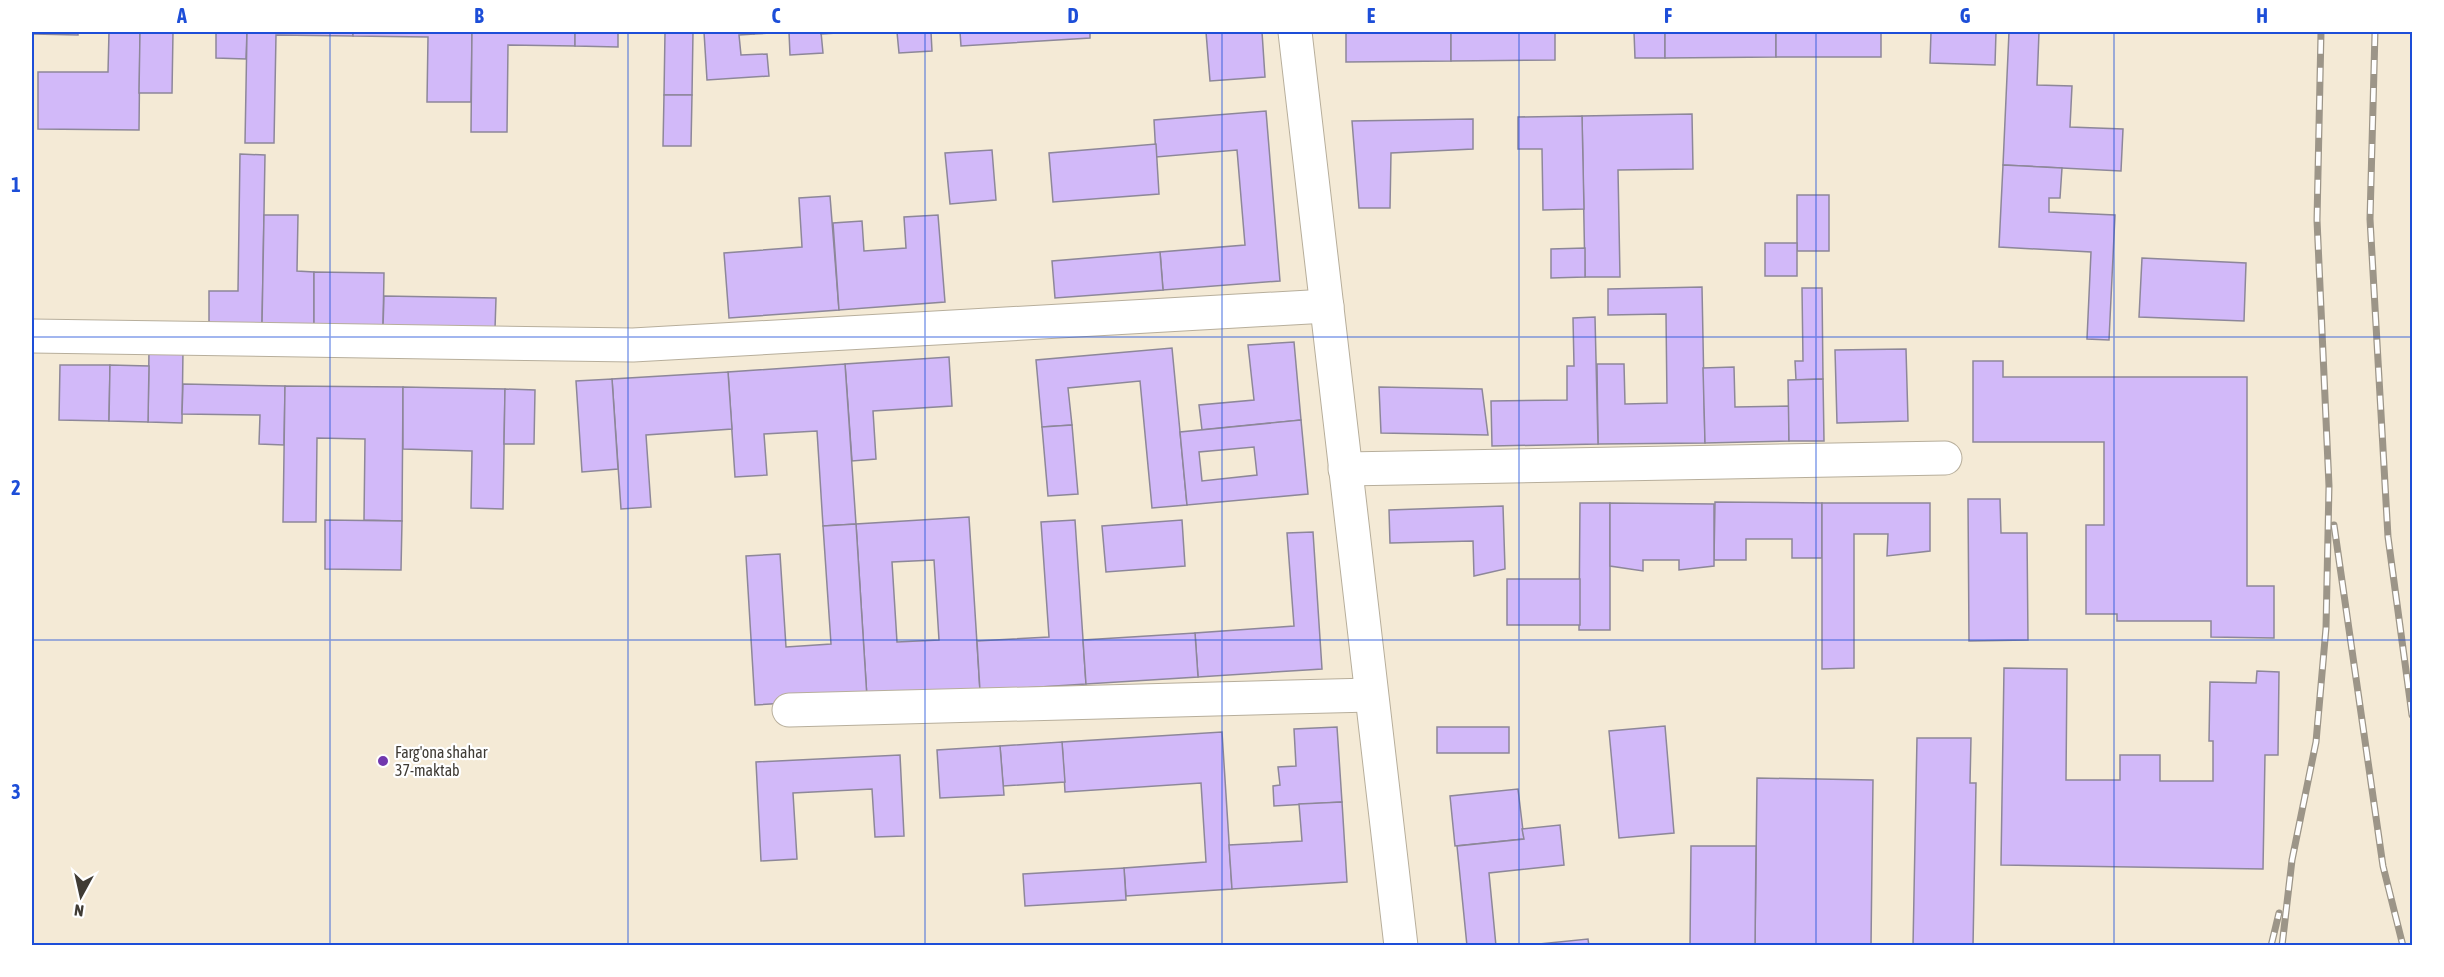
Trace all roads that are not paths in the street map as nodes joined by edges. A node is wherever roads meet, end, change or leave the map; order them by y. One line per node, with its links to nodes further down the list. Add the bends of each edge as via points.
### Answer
1 (1295, 32): 2 (street)
2 (1327, 306): 3 (street, via 633,345); 5 (street)
3 (32, 336)
4 (1945, 458): 5 (street)
5 (1345, 469): 6 (street)
6 (1371, 695): 7 (street); 8 (street)
7 (789, 710)
8 (1401, 945)

